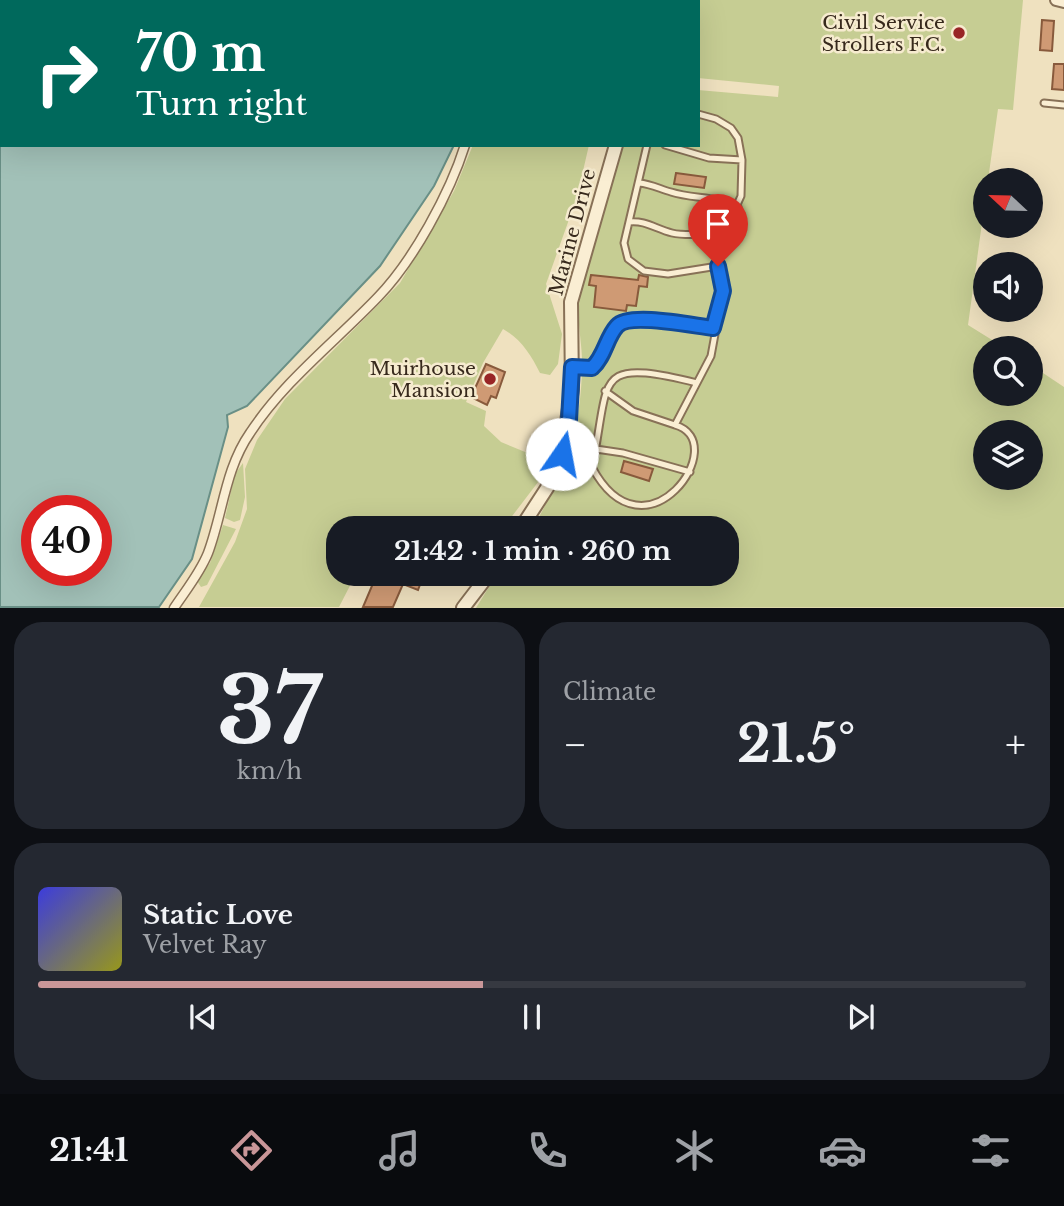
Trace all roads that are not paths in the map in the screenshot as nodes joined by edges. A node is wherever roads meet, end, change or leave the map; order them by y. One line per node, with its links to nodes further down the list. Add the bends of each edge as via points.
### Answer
1 (1056, 0): 2 (street)
2 (1064, 2)
3 (1044, 103): 4 (lane)
4 (1064, 105)
5 (700, 115): 10 (lane, via 731,128)
6 (464, 147): 25 (street, via 440,200 395,277 304,368 247,436 234,460 208,554)
7 (614, 147): 17 (street, Marine Drive, via 571,302)
8 (648, 147): 11 (lane)
9 (672, 147): 10 (lane, via 709,158)
10 (742, 160): 12 (lane)
11 (639, 183): 12 (lane, via 726,200); 13 (lane)
12 (738, 207): 14 (lane)
13 (629, 222): 14 (lane, via 640,221 675,234 710,234); 15 (lane, via 625,252 644,271 668,274)
14 (721, 240): 15 (lane)
15 (718, 266): 16 (lane, via 723,291)
16 (713, 328): 17 (lane, via 629,320 615,328 592,368); 18 (lane, via 711,356)
17 (572, 367): 23 (street, Marine Drive, via 562,454)
18 (697, 383): 19 (lane, via 640,370 613,379); 20 (lane)
19 (605, 391): 20 (lane, via 633,411); 21 (lane)
20 (675, 425): 22 (lane, via 689,436 694,455)
21 (596, 449): 22 (lane); 22 (lane, via 592,467 621,501 654,504 675,494)
22 (690, 472)
23 (529, 516)
24 (480, 586): 26 (street)
25 (174, 607)
26 (463, 607)

